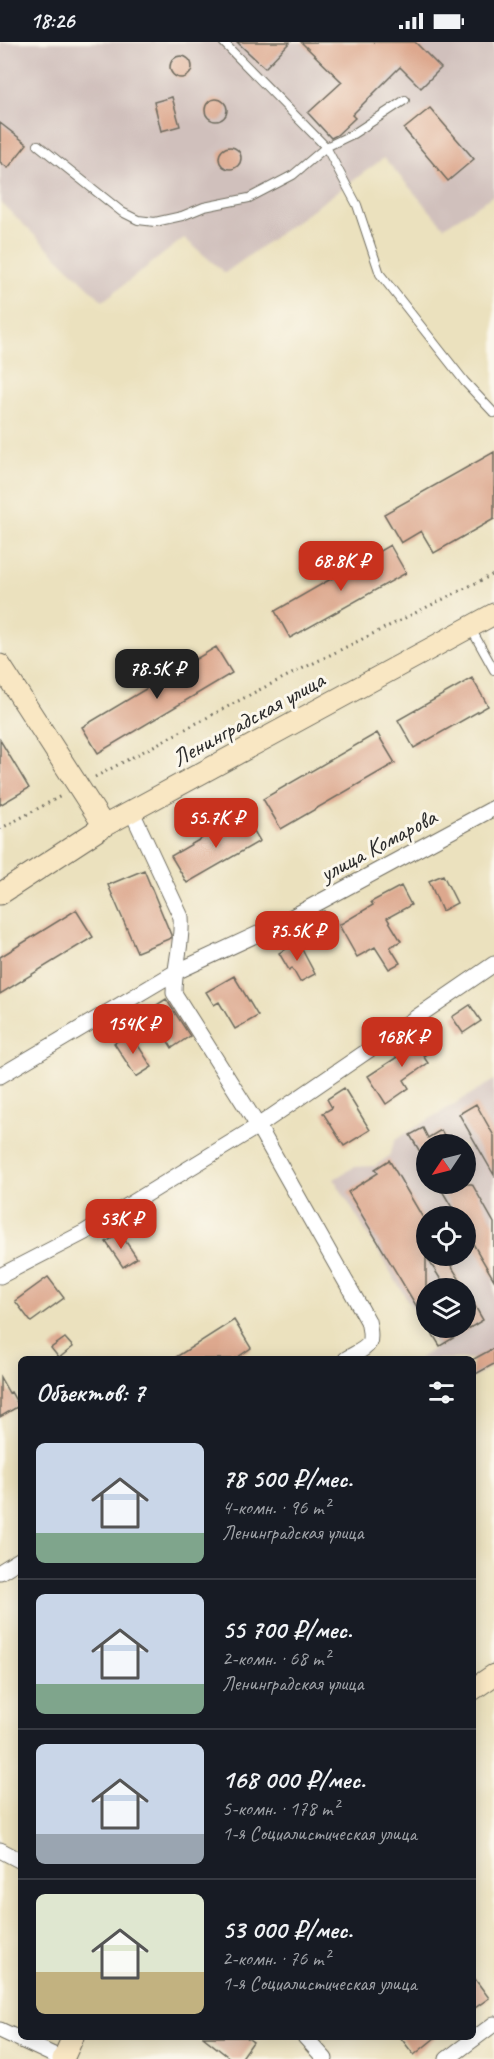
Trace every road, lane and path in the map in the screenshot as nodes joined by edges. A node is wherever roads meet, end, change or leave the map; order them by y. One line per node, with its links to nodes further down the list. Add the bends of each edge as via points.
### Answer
1 (223, 42): 4 (lane)
2 (405, 100): 4 (lane, via 353,135)
3 (38, 145): 4 (lane, via 122,212 138,220 155,222 249,198 294,175)
4 (326, 147): 5 (lane, via 357,205 380,274)
5 (494, 413)
6 (494, 573): 11 (path)
7 (494, 614): 8 (main road, Ленинградская улица)
8 (469, 627): 10 (lane); 13 (main road, Ленинградская улица)
9 (0, 665): 11 (main road)
10 (494, 670)
11 (78, 786): 14 (main road); 15 (path)
12 (494, 808): 18 (street, улица Комарова, via 277,926)
13 (132, 812): 14 (main road, Ленинградская улица); 18 (street, via 181,917)
14 (104, 826): 16 (main road, Ленинградская улица)
15 (0, 829)
16 (0, 894)
17 (494, 964): 20 (street)
18 (174, 973): 19 (street, улица Комарова); 20 (street, via 174,993)
19 (0, 1076)
20 (258, 1126): 21 (street, via 85,1232); 22 (street, via 368,1321 372,1338 367,1347)
21 (0, 1276)
22 (351, 1356)
23 (18, 1561): 24 (street)
24 (0, 1572)
25 (494, 1675): 26 (main road)
26 (476, 1687)
27 (0, 1850): 28 (street)
28 (18, 1859)
29 (494, 2024): 31 (street)
30 (0, 2031): 32 (street)
31 (476, 2037)
32 (18, 2039)
33 (20, 2040): 37 (street)
34 (72, 2040): 37 (main road)
35 (308, 2040): 38 (street)
36 (473, 2040): 39 (street)
37 (63, 2059)
38 (326, 2059)
39 (447, 2059)

